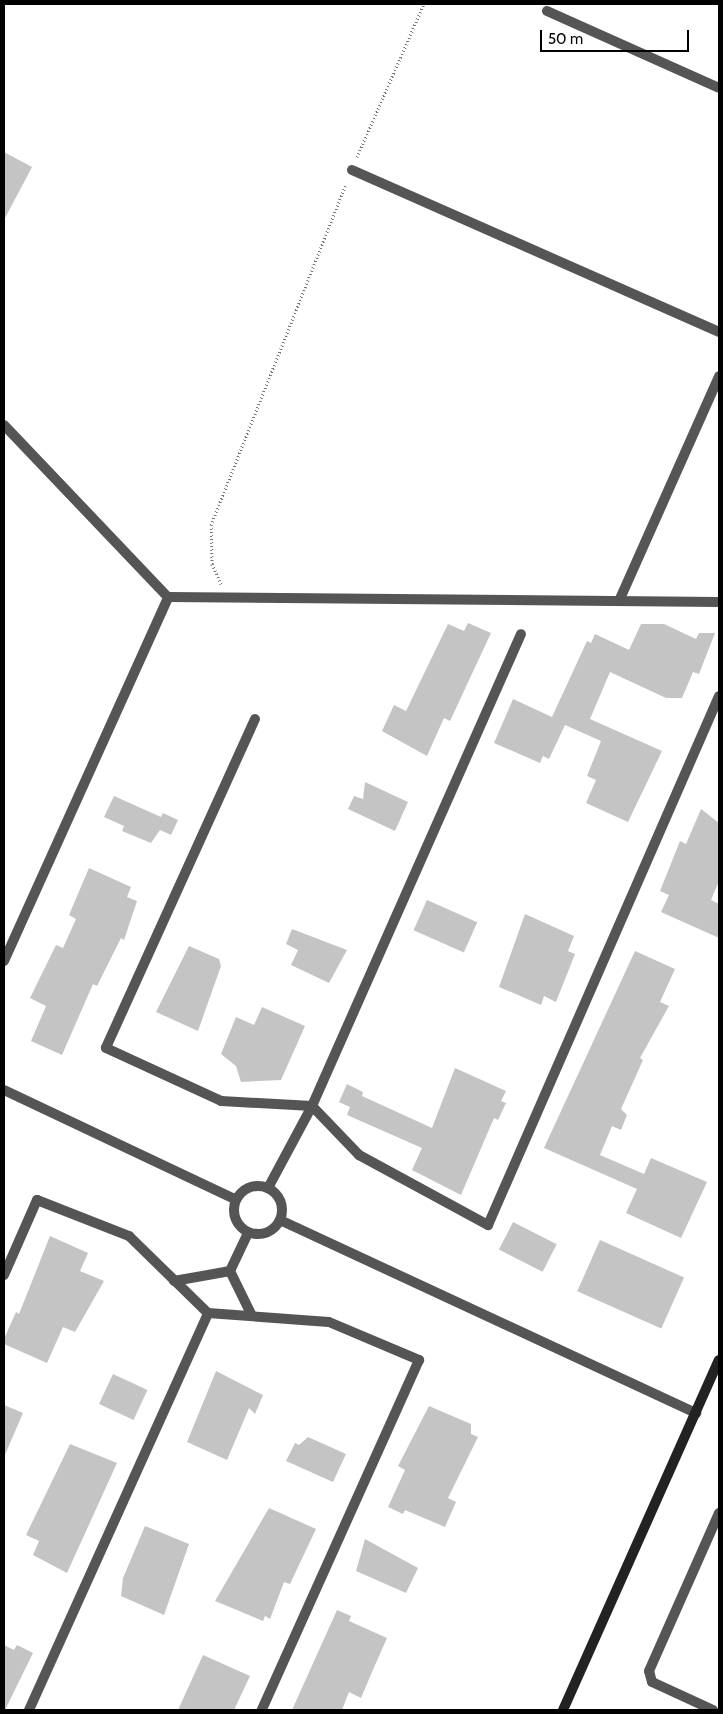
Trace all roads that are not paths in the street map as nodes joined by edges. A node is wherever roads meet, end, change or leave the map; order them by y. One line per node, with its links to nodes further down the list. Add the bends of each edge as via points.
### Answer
1 (547, 11): 2 (street)
2 (719, 88)
3 (352, 170): 4 (street)
4 (719, 332)
5 (719, 376): 8 (street)
6 (4, 424): 7 (street)
7 (168, 596): 8 (street); 13 (street)
8 (620, 601): 9 (street)
9 (719, 602)
10 (521, 634): 15 (street)
11 (719, 696): 15 (street, via 488,1225 359,1155)
12 (255, 719): 15 (street, via 106,1048 221,1101)
13 (4, 961)
14 (4, 1090): 17 (street)
15 (312, 1106): 16 (street)
16 (268, 1188): 17 (street, via 250,1187); 18 (street, via 282,1207)
17 (235, 1199): 19 (street, via 233,1212)
18 (280, 1220): 19 (street, via 266,1232); 26 (street)
19 (248, 1233): 20 (street)
20 (230, 1270): 22 (street); 24 (street)
21 (4, 1276): 22 (street, via 37,1200 129,1236)
22 (174, 1281): 23 (street)
23 (208, 1313): 24 (street); 28 (street)
24 (252, 1316): 29 (street, via 329,1322 419,1360)
25 (719, 1360): 26 (street)
26 (696, 1413): 30 (street)
27 (719, 1513): 31 (street, via 649,1671 652,1682)
28 (29, 1710)
29 (262, 1710)
30 (563, 1710)
31 (713, 1710)

